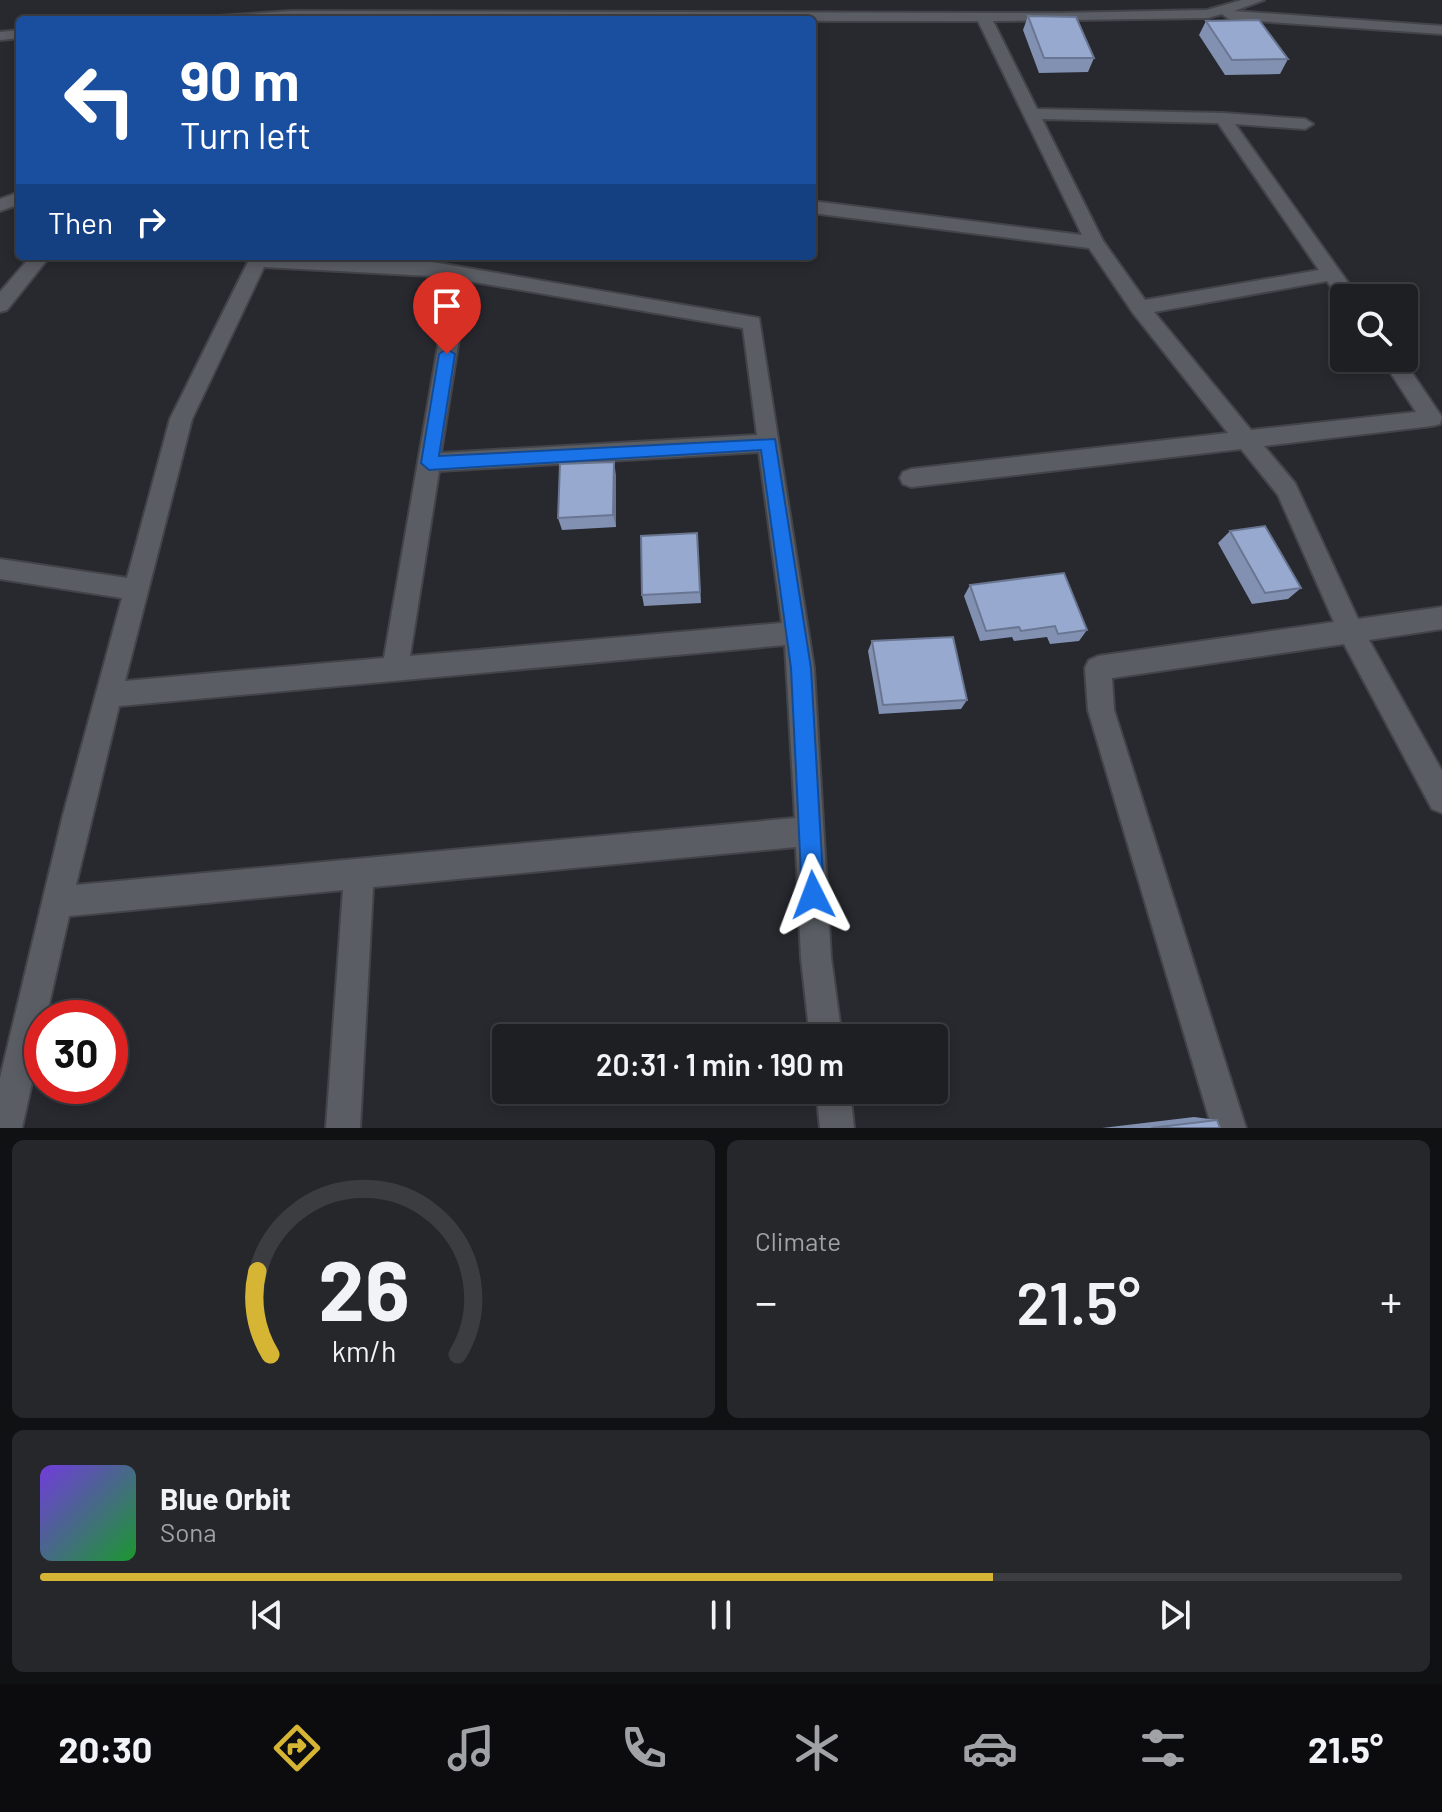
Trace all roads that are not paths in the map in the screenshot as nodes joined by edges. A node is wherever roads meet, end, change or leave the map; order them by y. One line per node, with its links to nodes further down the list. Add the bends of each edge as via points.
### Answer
1 (1257, 0): 2 (street)
2 (1208, 14): 4 (street); 5 (street)
3 (277, 16): 4 (street)
4 (983, 16): 6 (street)
5 (1442, 30)
6 (1031, 114): 7 (street); 10 (street)
7 (1223, 118): 8 (street); 13 (street)
8 (1305, 124)
9 (816, 208): 10 (street)
10 (1095, 243): 16 (street)
11 (38, 260): 15 (street)
12 (460, 273): 19 (street, via 752,323); 20 (street); 23 (street, via 258,260 181,419)
13 (1332, 274): 14 (street); 16 (street)
14 (1339, 284)
15 (0, 305)
16 (1140, 308): 18 (street)
17 (1401, 372): 18 (street, via 1432,418)
18 (1246, 441): 21 (street); 25 (street, via 1287,490)
19 (769, 443): 20 (street); 26 (street)
20 (429, 463): 27 (street)
21 (911, 478)
22 (0, 569): 23 (street)
23 (136, 590): 28 (street)
24 (1442, 618): 25 (street)
25 (1350, 630): 29 (street); 38 (street, via 1098,668 1101,710)
26 (796, 633): 27 (street); 30 (street)
27 (395, 669): 28 (street)
28 (108, 695): 32 (street)
29 (1442, 799)
30 (810, 831): 31 (street); 33 (street)
31 (359, 874): 32 (street); 36 (street)
32 (57, 902): 35 (street)
33 (824, 1024)
34 (834, 1104): 37 (street)
35 (5, 1128)
36 (343, 1128)
37 (837, 1128)
38 (1229, 1128)

